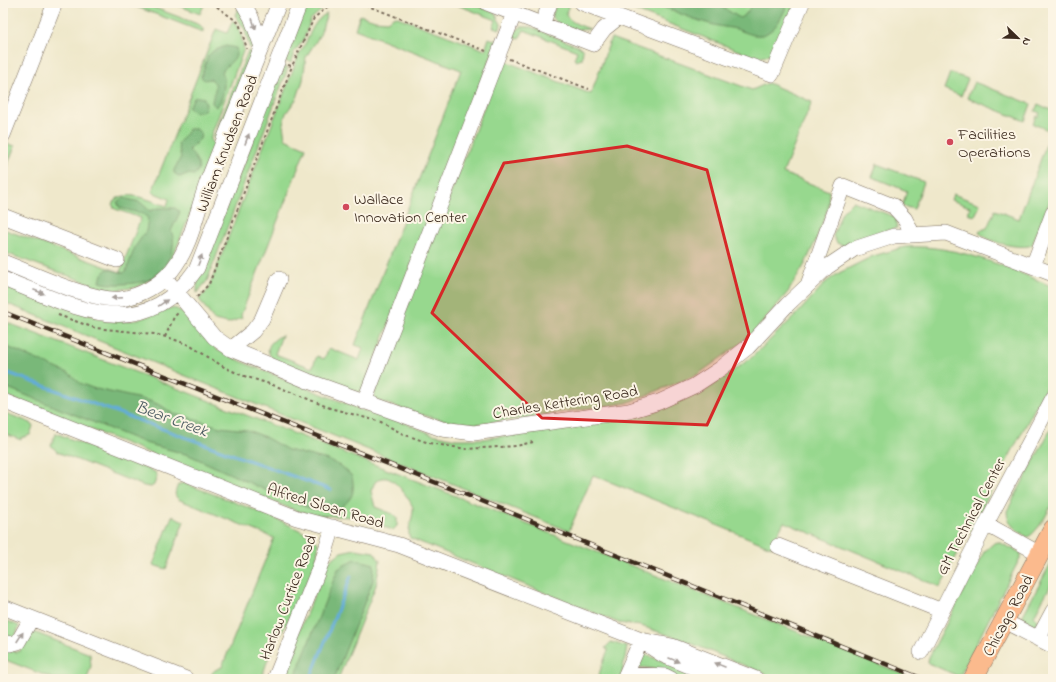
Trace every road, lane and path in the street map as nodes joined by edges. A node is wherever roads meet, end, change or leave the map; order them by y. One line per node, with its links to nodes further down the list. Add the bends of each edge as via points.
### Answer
1 (55, 3): 23 (lane)
2 (212, 3): 16 (path, via 239,23 247,48)
3 (243, 3): 15 (lane, one-way to 15, via 252,17)
4 (332, 3): 19 (path, via 314,18)
5 (360, 3): 17 (path)
6 (550, 3): 14 (lane)
7 (582, 3): 13 (lane)
8 (802, 3): 13 (lane, via 772,74)
9 (276, 4): 11 (lane); 15 (lane, William Knudsen Road)
10 (493, 4): 12 (lane)
11 (298, 8): 21 (lane, William Knudsen Road)
12 (514, 14): 14 (lane); 17 (lane)
13 (620, 17): 14 (lane, via 604,29 593,44)
14 (542, 25)
15 (262, 47): 20 (lane, William Knudsen Road)
16 (244, 55)
17 (498, 55): 22 (path); 44 (lane)
18 (285, 64): 19 (path)
19 (292, 66): 38 (path, via 209,284)
20 (249, 80): 21 (lane); 24 (lane, William Knudsen Road)
21 (268, 86): 25 (lane, William Knudsen Road, one-way to 21)
22 (589, 89)
23 (3, 135)
24 (219, 154): 25 (lane); 33 (lane, William Knudsen Road, via 179,259)
25 (238, 162): 37 (lane, William Knudsen Road, one-way to 25, via 196,268)
26 (1053, 213): 31 (lane)
27 (3, 216): 29 (lane)
28 (913, 234): 31 (lane, Charles Kettering Road, via 946,233); 36 (lane, Charles Kettering Road, via 894,236 854,248 827,267); 36 (lane, via 905,219 893,206 843,186)
29 (117, 260)
30 (3, 262): 33 (lane, one-way to 30, via 136,295 107,299 91,296)
31 (1033, 266): 32 (lane, Charles Kettering Road)
32 (1053, 274)
33 (165, 278): 37 (lane, Charles Kettering Road)
34 (3, 279): 37 (lane, one-way to 37, via 92,312 112,315 133,315 159,306)
35 (279, 279): 41 (lane, via 262,319)
36 (808, 286): 44 (lane, Charles Kettering Road, via 748,348 720,370 694,386 659,402 629,411 474,433 442,429)
37 (178, 292): 41 (lane, Charles Kettering Road, via 214,337)
38 (197, 297)
39 (180, 311): 40 (path, via 174,317)
40 (165, 337)
41 (231, 349): 44 (lane, Charles Kettering Road)
42 (1053, 398): 45 (lane, GM Technical Center)
43 (3, 401): 46 (lane, Alfred Sloan Road, via 297,518)
44 (364, 402)
45 (986, 524): 49 (lane); 51 (lane, GM Technical Center)
46 (333, 527): 56 (lane, Alfred Sloan Road, via 399,545); 62 (lane, Harlow Curtice Road)
47 (1053, 529): 49 (main road, Chicago Road)
48 (778, 546): 51 (lane)
49 (1040, 554): 54 (main road, Chicago Road)
50 (3, 607): 53 (lane)
51 (942, 611): 59 (lane, GM Technical Center)
52 (1053, 611): 55 (lane)
53 (31, 619): 57 (lane, one-way to 53, via 18,642); 61 (lane)
54 (1004, 621): 55 (lane); 66 (main road, Chicago Road)
55 (1038, 639): 58 (lane)
56 (640, 640): 60 (lane); 64 (lane, Alfred Sloan Road, one-way to 64, via 663,655); 65 (lane, Alfred Sloan Road, one-way to 56, via 672,646)
57 (3, 642)
58 (1053, 646)
59 (921, 652)
60 (625, 676): 63 (lane, via 665,676)
61 (186, 679)
62 (275, 679)
63 (670, 679)
64 (721, 679)
65 (756, 679)
66 (973, 679)

